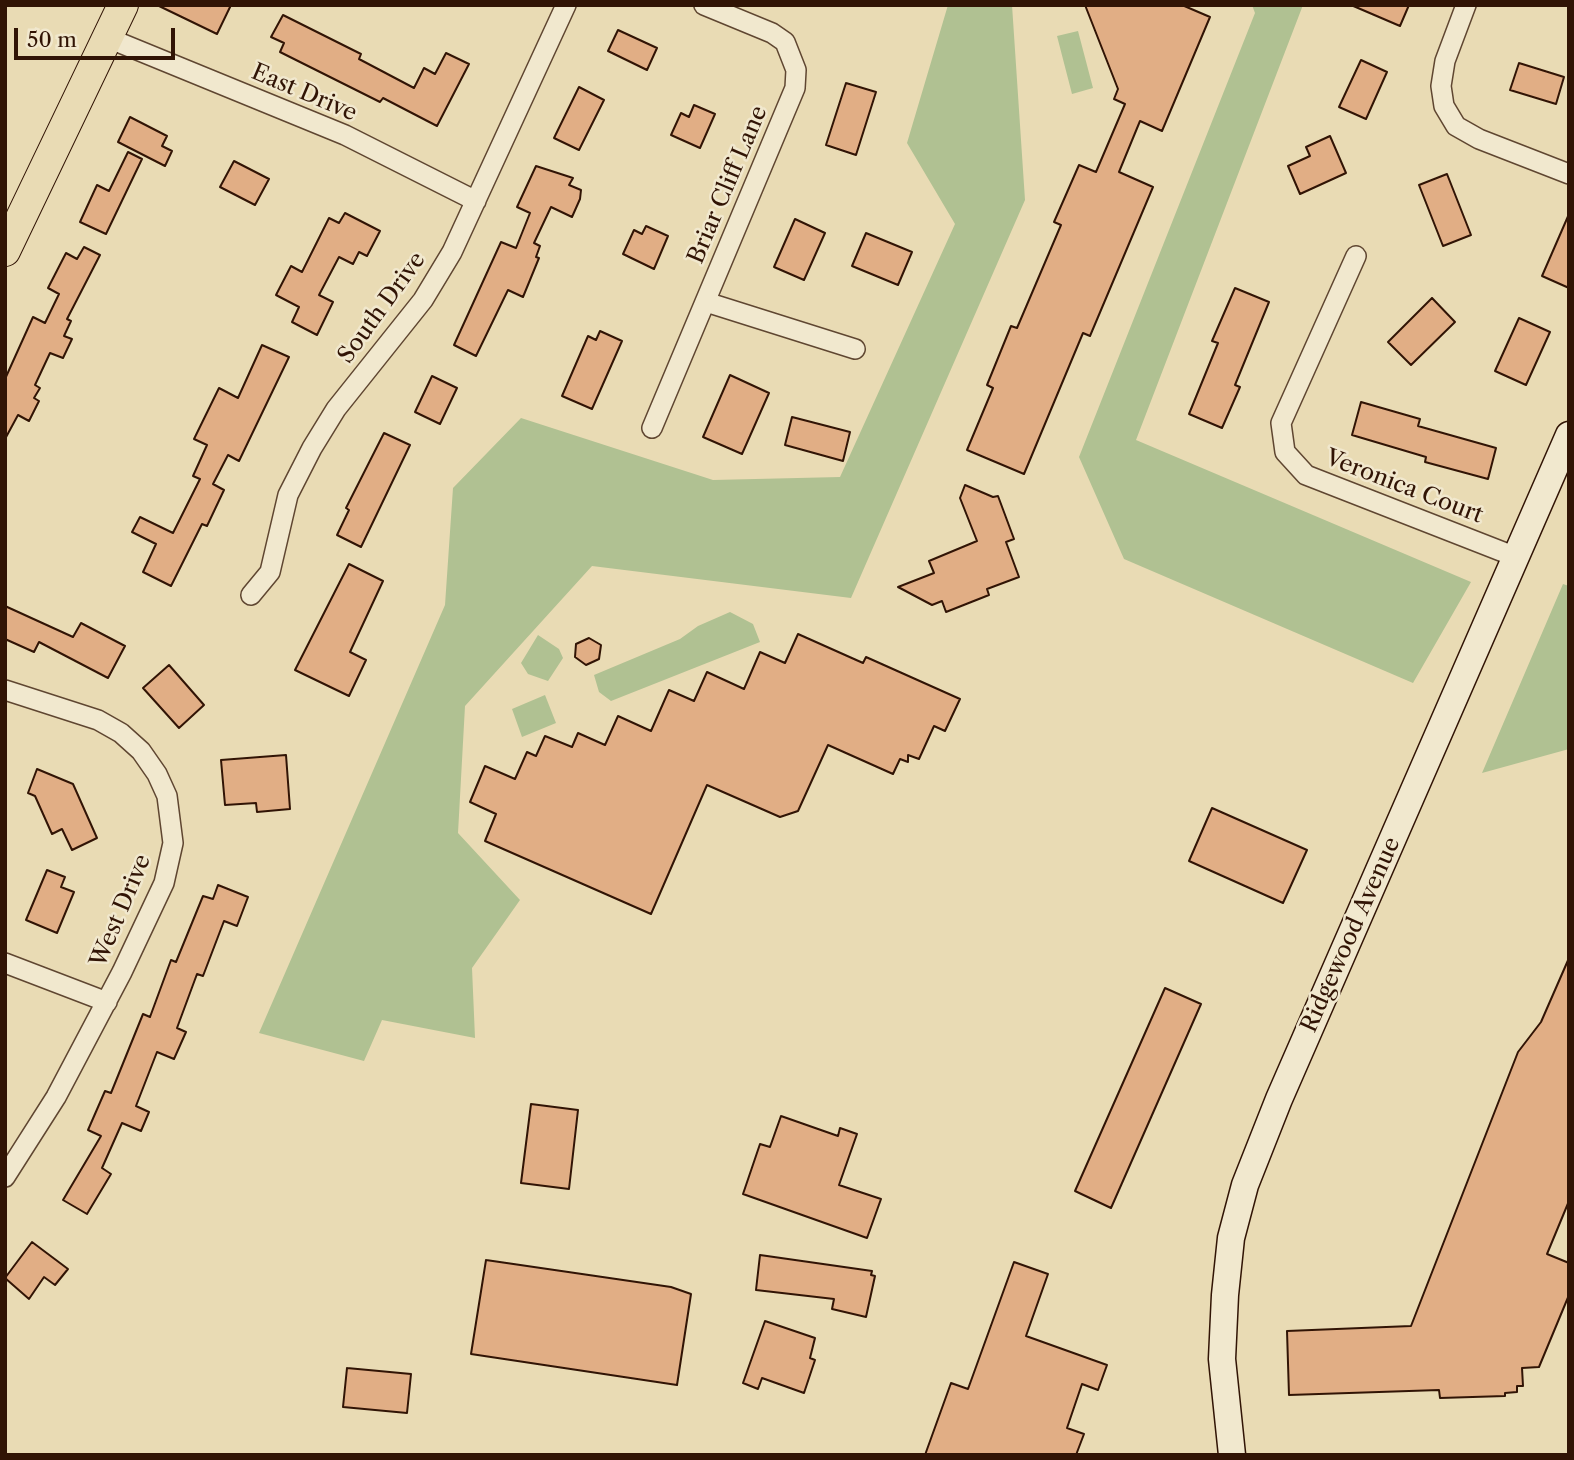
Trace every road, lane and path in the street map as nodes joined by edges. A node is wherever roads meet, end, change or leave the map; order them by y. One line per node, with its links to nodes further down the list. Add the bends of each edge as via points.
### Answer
1 (123, 5): 5 (main road)
2 (566, 5): 7 (street, South Drive)
3 (704, 5): 10 (street, Briar Cliff Lane, via 785,42 796,70 795,88)
4 (1466, 5): 6 (street, via 1445,61 1441,86 1444,106 1456,126)
5 (107, 38): 7 (street, East Drive, via 345,135); 8 (main road)
6 (1569, 174)
7 (476, 201): 15 (street, South Drive, via 423,300 336,410 312,448 288,495 270,572)
8 (5, 251)
9 (1356, 256): 14 (street, Veronica Court, via 1281,423 1285,452 1306,475)
10 (706, 302): 11 (street); 12 (street, Briar Cliff Lane)
11 (855, 349)
12 (652, 428)
13 (1569, 435): 14 (street, Ridgewood Avenue)
14 (1516, 557): 20 (street, Ridgewood Avenue, via 1245,1185 1231,1238 1222,1359)
15 (251, 595)
16 (5, 690): 18 (street, West Drive, via 98,720 121,733 146,758 167,796 173,843 169,869)
17 (5, 963): 18 (street)
18 (107, 1002): 19 (street, West Drive, via 56,1097)
19 (5, 1177)
20 (1233, 1455)

